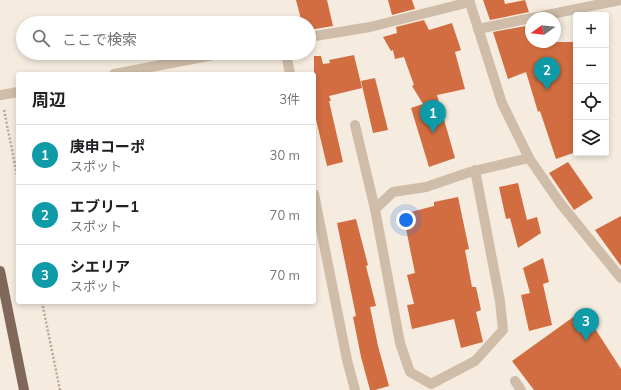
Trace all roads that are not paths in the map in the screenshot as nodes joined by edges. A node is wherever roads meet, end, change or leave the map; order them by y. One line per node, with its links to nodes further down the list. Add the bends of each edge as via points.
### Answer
1 (621, 0): 3 (street)
2 (470, 1): 6 (street); 7 (street, via 370,27)
3 (606, 2): 4 (street)
4 (560, 12)
5 (525, 19): 6 (street)
6 (478, 29): 15 (street, via 502,103)
7 (316, 36)
8 (187, 60): 10 (street)
9 (287, 60): 11 (street)
10 (124, 72)
11 (290, 72)
12 (16, 92): 13 (street)
13 (1, 95)
14 (355, 125): 18 (street)
15 (529, 158): 16 (street); 20 (street, via 560,203)
16 (475, 170): 18 (street, via 426,187 393,192); 18 (street, via 500,301 503,330 475,361 431,384 410,372 400,343)
17 (316, 204): 22 (street)
18 (374, 209)
19 (0, 271): 21 (main road)
20 (621, 277)
21 (24, 390)
22 (355, 390)

